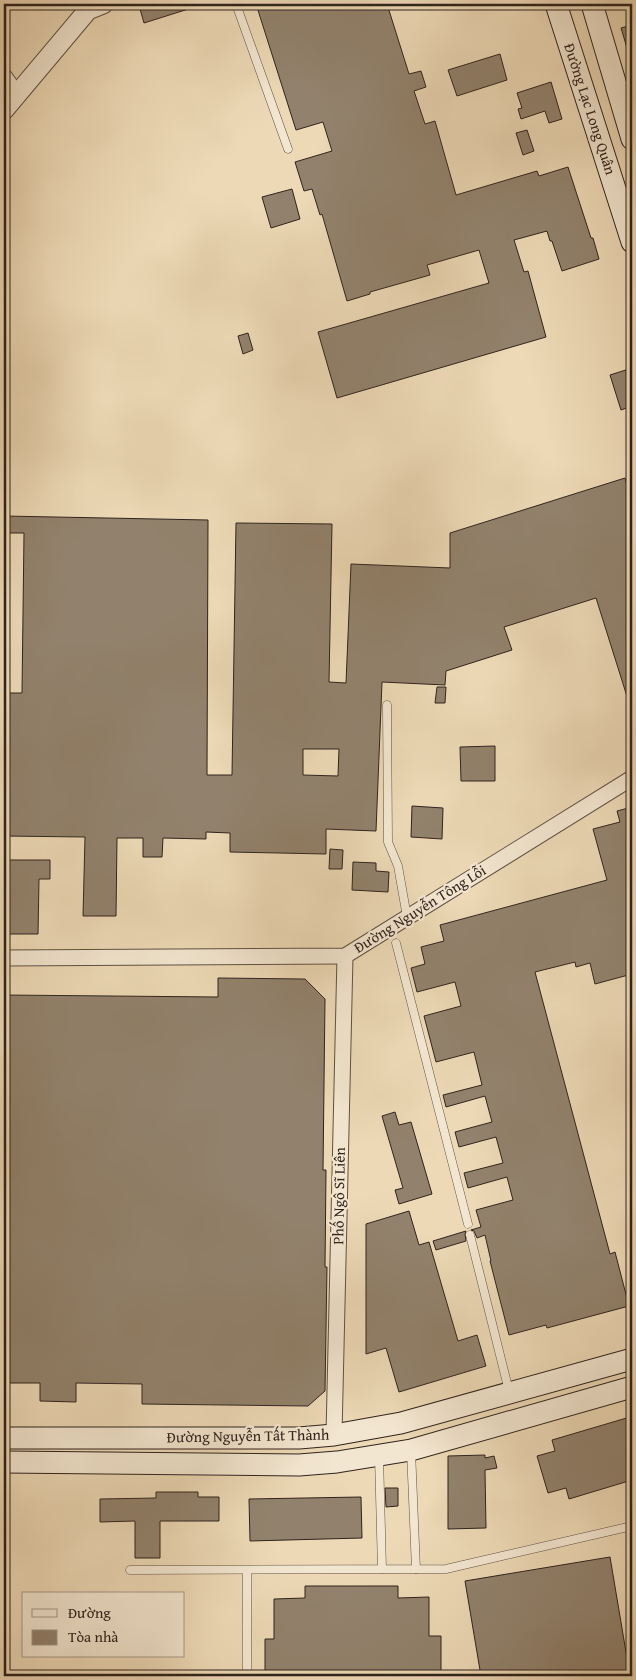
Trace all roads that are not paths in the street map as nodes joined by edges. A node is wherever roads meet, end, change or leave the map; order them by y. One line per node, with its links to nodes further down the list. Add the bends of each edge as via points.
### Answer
1 (103, 4): 6 (street, via 88,10)
2 (236, 4): 9 (lane)
3 (556, 4): 10 (main road, Đường Lạc Long Quân)
4 (592, 4): 8 (main road, Đường Lạc Long Quân)
5 (4, 76): 6 (street)
6 (17, 94): 7 (street)
7 (4, 110)
8 (632, 138)
9 (288, 149)
10 (632, 242)
11 (386, 705): 13 (lane, via 388,842 398,866)
12 (632, 778): 13 (street, Đường Nguyễn Tông Lỗi)
13 (407, 918): 15 (street, Đường Nguyễn Tông Lỗi)
14 (396, 943): 17 (lane)
15 (345, 956): 16 (street, Đường Nguyễn Tông Lỗi); 22 (street, Phố Ngô Sĩ Liên)
16 (4, 958)
17 (468, 1224)
18 (470, 1235): 21 (lane)
19 (632, 1359): 21 (main road, Đường Nguyễn Tất Thành)
20 (632, 1387): 24 (main road, Đường Nguyễn Tất Thành)
21 (510, 1393): 22 (main road, Đường Nguyễn Tất Thành, via 401,1423)
22 (334, 1436): 23 (main road, Đường Nguyễn Tất Thành); 27 (main road)
23 (4, 1438)
24 (411, 1450): 25 (main road, Đường Nguyễn Tất Thành); 30 (lane)
25 (379, 1456): 27 (main road, Đường Nguyễn Tất Thành); 29 (lane)
26 (4, 1462): 27 (main road, Đường Nguyễn Tất Thành, via 289,1465)
27 (337, 1462)
28 (632, 1526): 30 (lane, via 446,1569)
29 (382, 1569): 30 (lane); 32 (lane)
30 (416, 1569)
31 (130, 1570): 32 (lane)
32 (247, 1570): 33 (lane)
33 (248, 1676)

